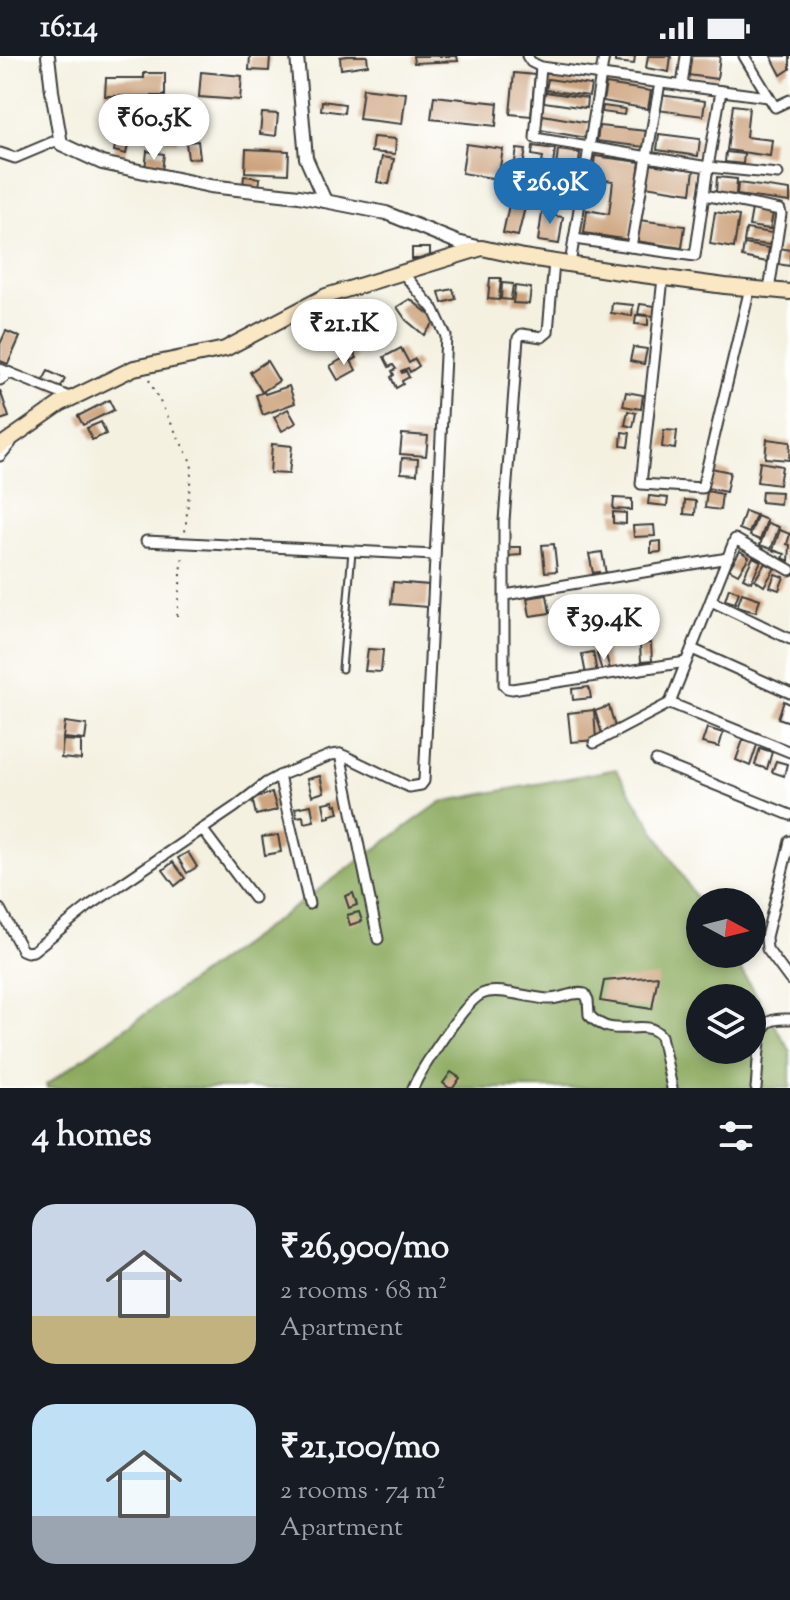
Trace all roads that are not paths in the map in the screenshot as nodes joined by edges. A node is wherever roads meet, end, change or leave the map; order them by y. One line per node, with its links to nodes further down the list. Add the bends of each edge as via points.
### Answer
1 (48, 56): 14 (street)
2 (297, 56): 21 (street, via 306,158)
3 (527, 56): 7 (street)
4 (604, 56): 8 (street)
5 (686, 56): 10 (street)
6 (744, 56): 12 (street)
7 (541, 67): 8 (street); 15 (street, via 535,138)
8 (601, 75): 9 (street); 15 (street)
9 (660, 83): 10 (street); 17 (street)
10 (682, 86): 11 (street)
11 (721, 91): 12 (street); 18 (street)
12 (768, 97): 13 (street, via 775,107)
13 (790, 100)
14 (60, 139): 16 (street, via 20,157); 21 (street, via 102,163 210,186)
15 (589, 147): 17 (street); 22 (street)
16 (0, 153)
17 (646, 156): 18 (street); 23 (street)
18 (708, 167): 19 (street); 20 (street)
19 (778, 174)
20 (704, 195): 23 (street, via 695,256); 30 (street, via 780,210)
21 (325, 201): 24 (street, via 386,213)
22 (574, 239): 23 (street); 26 (street)
23 (631, 247)
24 (482, 248): 25 (main road); 27 (main road)
25 (554, 262): 26 (main road); 43 (street, via 548,332 518,338 504,521)
26 (570, 264): 28 (main road)
27 (402, 272): 34 (main road, via 326,296 225,349 134,368); 40 (street, via 434,310 446,336)
28 (663, 278): 29 (main road); 29 (street, via 641,484 702,488)
29 (750, 288): 30 (main road)
30 (769, 290): 31 (main road)
31 (790, 292)
32 (5, 371): 33 (street); 34 (street)
33 (0, 380)
34 (72, 398): 35 (main road)
35 (21, 431): 36 (main road); 37 (street)
36 (0, 446)
37 (0, 456)
38 (146, 541): 39 (street)
39 (352, 551): 40 (street); 48 (lane)
40 (435, 555): 53 (street, via 424,781 409,787)
41 (728, 558): 42 (street, via 735,539); 43 (street); 44 (street)
42 (790, 570)
43 (505, 595): 47 (street, via 507,688)
44 (711, 601): 45 (street); 46 (street)
45 (790, 639)
46 (692, 649): 47 (street); 49 (street)
47 (686, 662): 50 (street)
48 (342, 669)
49 (790, 693)
50 (670, 703): 51 (street); 52 (street)
51 (594, 743)
52 (790, 752)
53 (340, 754): 55 (street); 63 (street)
54 (656, 761): 56 (street)
55 (279, 776): 57 (street); 61 (street)
56 (790, 815)
57 (202, 829): 60 (street); 62 (street, via 33,951 22,950)
58 (790, 841): 59 (street)
59 (786, 876): 64 (street, via 766,937 767,949)
60 (254, 898)
61 (309, 904)
62 (0, 909)
63 (378, 939)
64 (790, 980)
65 (790, 1019): 68 (street, via 766,1025)
66 (413, 1088): 67 (street, via 467,1007 481,994 499,992 550,999 577,992 585,994 589,1015 604,1027 656,1030)
67 (672, 1088)
68 (756, 1088)

